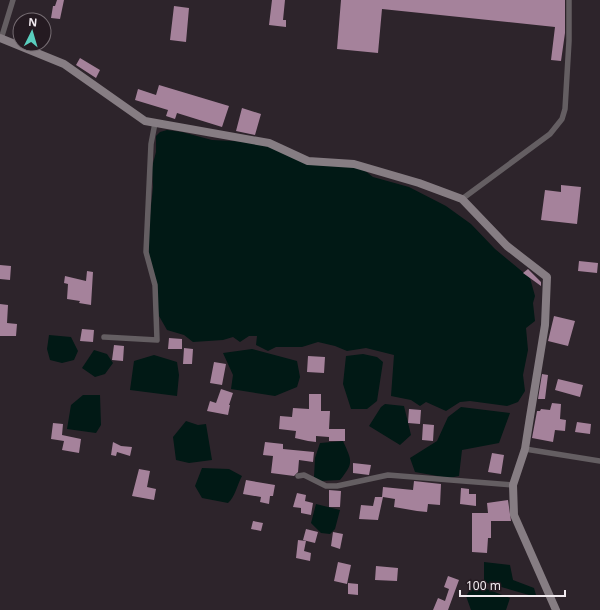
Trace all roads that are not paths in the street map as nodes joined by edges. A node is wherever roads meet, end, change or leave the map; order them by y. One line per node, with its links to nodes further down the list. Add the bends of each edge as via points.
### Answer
1 (13, 0): 3 (street)
2 (568, 0): 5 (street, via 569,41 565,109 562,119 550,134)
3 (1, 38): 4 (street, via 64,64 145,121)
4 (155, 123): 5 (street, via 269,143 308,161 354,164); 6 (street, via 151,144 146,252 155,285 157,340)
5 (462, 199): 7 (street, via 507,246 547,277 545,325)
6 (104, 337)
7 (525, 449): 8 (street); 10 (street)
8 (600, 461)
9 (298, 476): 10 (street, via 304,475 326,486 388,475)
10 (513, 485): 11 (street, via 514,515)
11 (556, 610)

